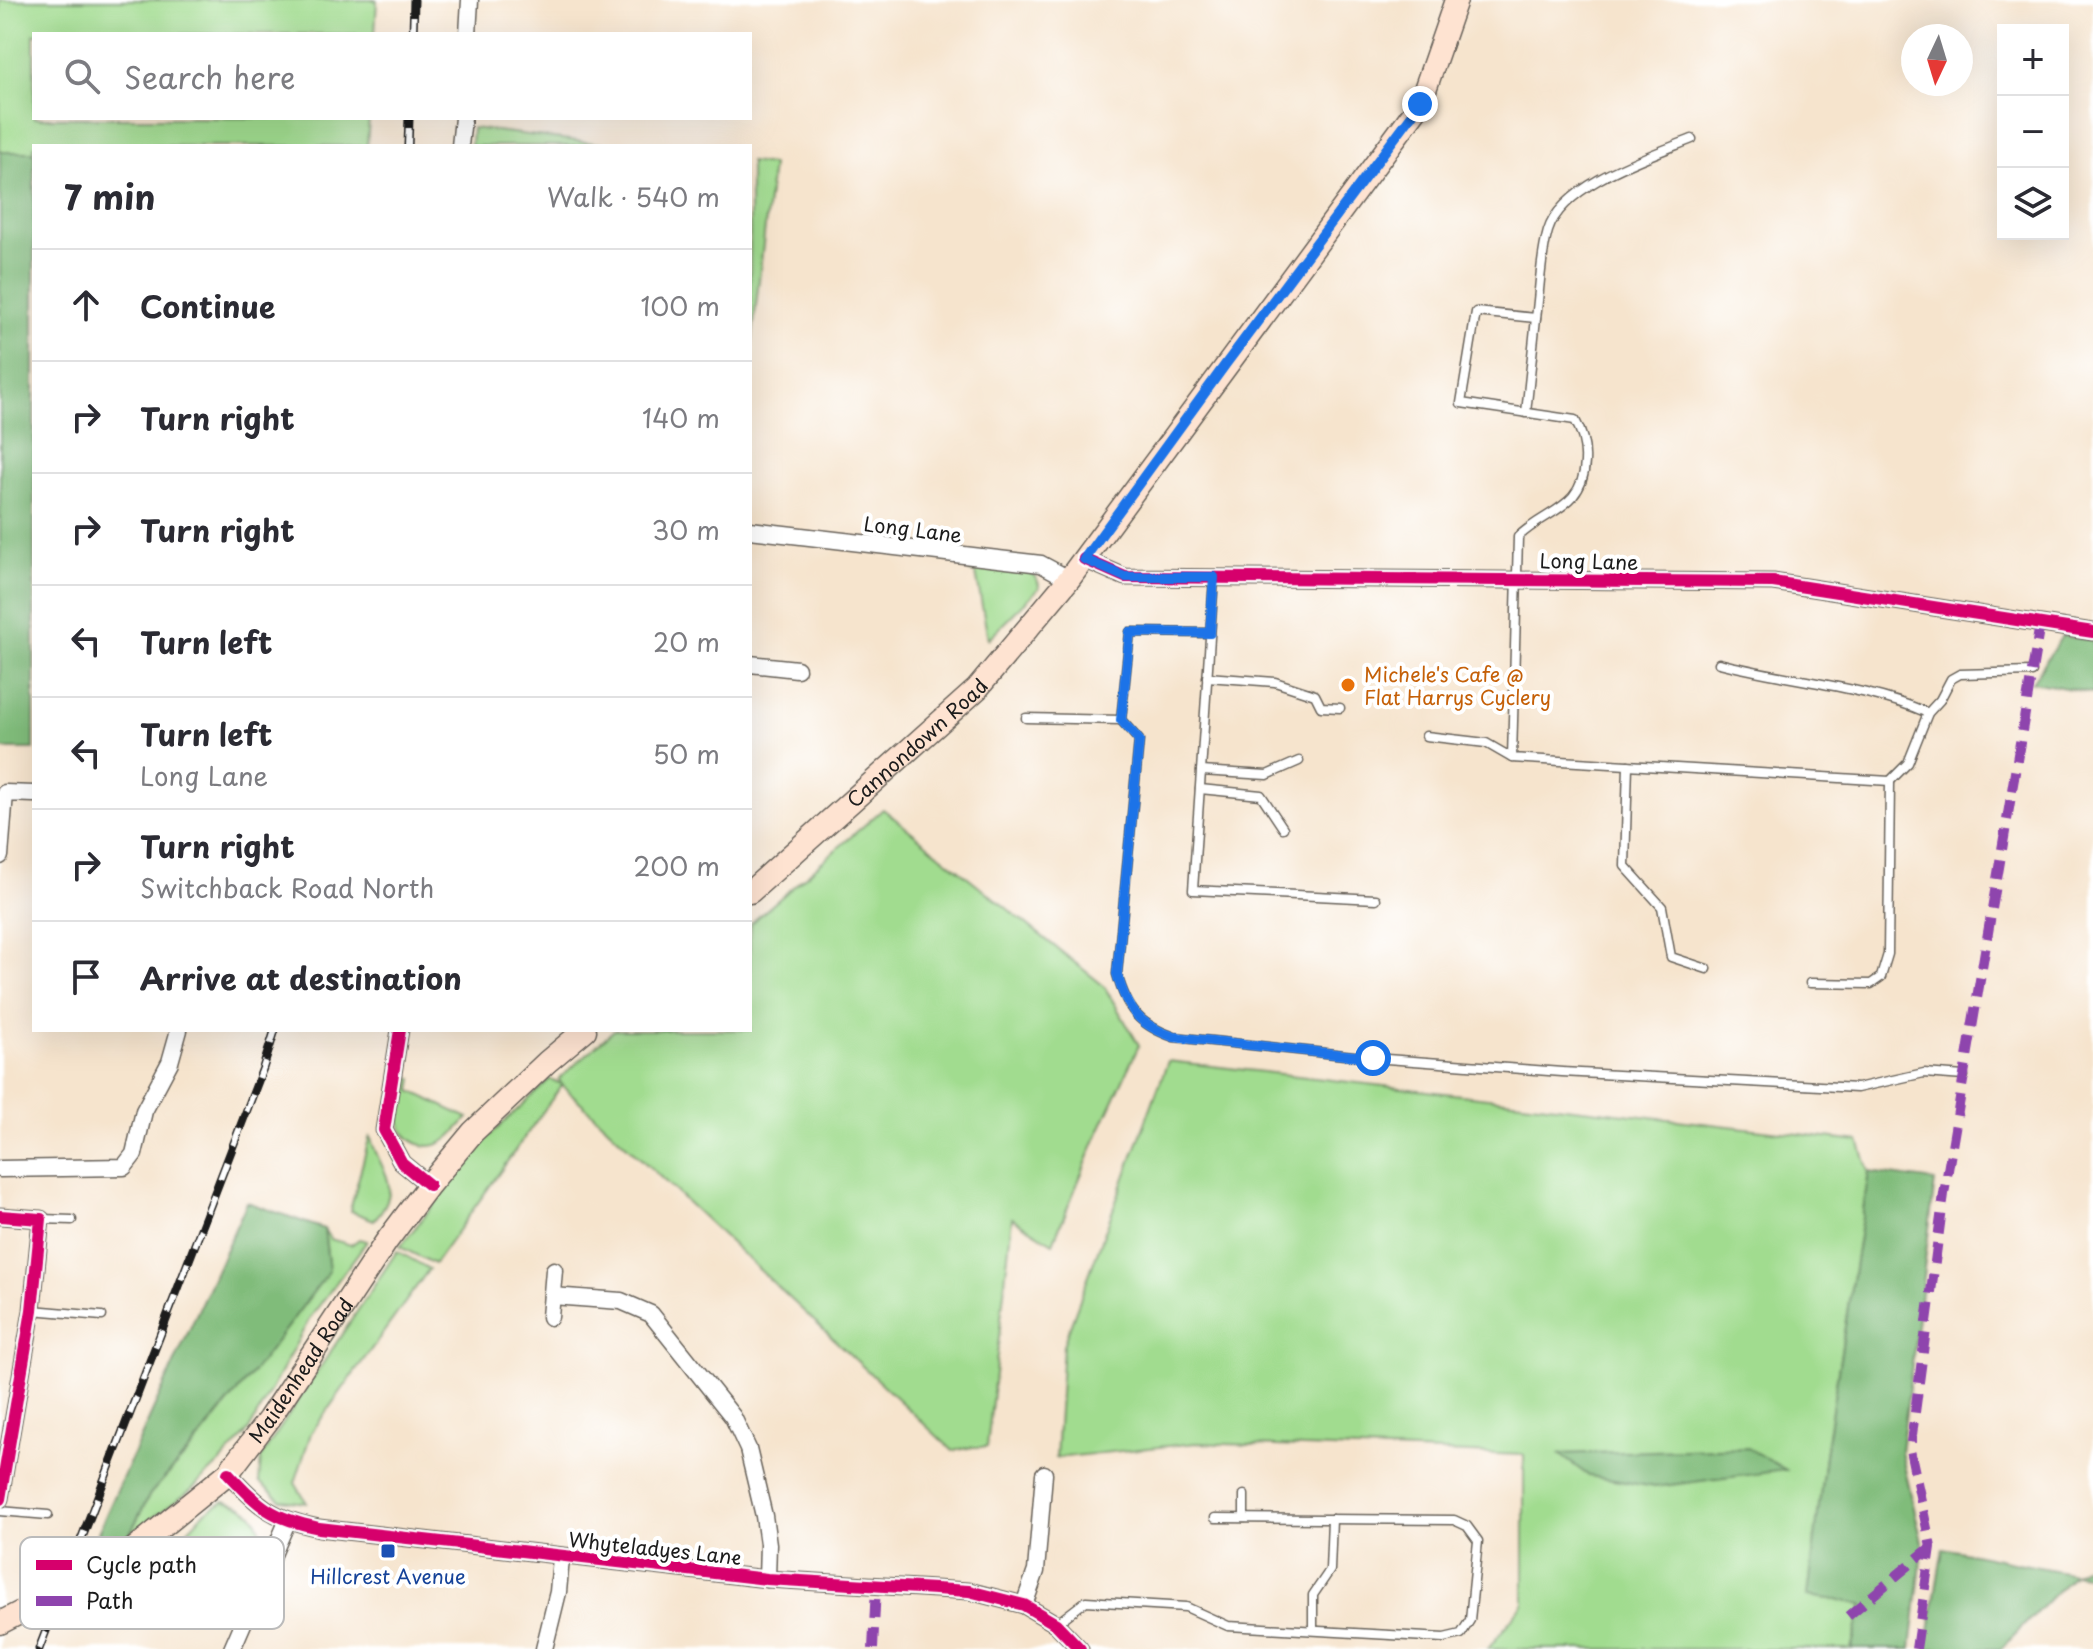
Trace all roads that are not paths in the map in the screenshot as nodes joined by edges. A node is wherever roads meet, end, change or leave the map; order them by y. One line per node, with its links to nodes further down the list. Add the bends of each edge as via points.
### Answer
1 (470, 0): 3 (street)
2 (1456, 0): 10 (main road, Cannondown Road, via 1420,104)
3 (468, 32)
4 (463, 120): 6 (street)
5 (1692, 139): 7 (lane, via 1617,171 1556,214 1548,232)
6 (460, 144)
7 (1536, 318): 8 (lane); 8 (lane, via 1476,312 1461,403)
8 (1526, 413): 13 (lane, via 1575,420 1586,446 1585,471 1579,491 1567,503 1518,537)
9 (752, 530): 12 (street, Long Lane, via 1041,564)
10 (1084, 559): 11 (street, Long Lane, via 1125,577); 12 (main road, Cannondown Road)
11 (1214, 577): 13 (street, Long Lane); 15 (lane)
12 (1069, 579): 35 (main road, Cannondown Road, via 977,689)
13 (1516, 580): 14 (street, Long Lane, via 1773,582); 26 (lane)
14 (2093, 632)
15 (1210, 633): 20 (lane); 24 (lane, via 1130,632)
16 (1719, 663): 22 (lane, via 1896,699)
17 (752, 664): 18 (street)
18 (797, 669)
19 (2032, 672): 22 (lane, via 1960,674)
20 (1207, 677): 21 (lane, via 1275,682 1315,695 1321,707); 29 (lane)
21 (1340, 708)
22 (1928, 713): 30 (lane, via 1908,763)
23 (1026, 718): 24 (lane)
24 (1121, 720): 42 (lane, via 1139,740 1117,974 1124,998 1153,1030 1174,1037 1373,1058 1577,1073 1857,1088 1924,1073)
25 (1426, 736): 26 (lane, via 1486,743)
26 (1512, 758): 28 (lane)
27 (1299, 761): 29 (lane, via 1267,775)
28 (1628, 765): 30 (lane); 37 (lane, via 1625,866 1662,907 1671,957)
29 (1201, 771): 31 (lane)
30 (1890, 781): 38 (lane, via 1888,954 1881,977 1871,984)
31 (1200, 789): 33 (lane, via 1261,795); 36 (lane, via 1193,890)
32 (32, 794): 34 (street, via 5,793)
33 (1283, 828)
34 (0, 856)
35 (752, 890)
36 (1376, 899)
37 (1707, 969)
38 (1810, 983)
39 (178, 1032): 43 (street, via 170,1062 144,1111 134,1154 124,1167)
40 (400, 1032): 44 (street, via 384,1130 402,1163)
41 (583, 1032): 44 (main road, via 473,1132)
42 (1964, 1076)
43 (0, 1169)
44 (429, 1185): 53 (main road, Maidenhead Road)
45 (0, 1216): 46 (street)
46 (41, 1219): 47 (lane); 50 (street)
47 (72, 1220)
48 (554, 1270): 49 (street)
49 (552, 1296): 52 (street); 66 (street, via 621,1301 651,1314 733,1417 748,1449 764,1516)
50 (32, 1310): 51 (lane); 56 (street)
51 (102, 1316)
52 (550, 1317)
53 (228, 1473): 62 (street, Whyteladyes Lane, via 258,1505); 63 (main road, Maidenhead Road)
54 (1044, 1474): 67 (street, via 1036,1571)
55 (1244, 1495): 60 (lane)
56 (0, 1499)
57 (0, 1511): 58 (lane)
58 (48, 1515)
59 (1215, 1518): 60 (lane)
60 (1244, 1518): 61 (lane)
61 (1332, 1519): 72 (lane, via 1330,1570 1313,1595); 72 (lane, via 1454,1520 1467,1526 1478,1541 1470,1620 1461,1634 1444,1638)
62 (287, 1522): 64 (street); 65 (street, Whyteladyes Lane)
63 (149, 1537)
64 (281, 1537)
65 (561, 1558): 66 (street, Whyteladyes Lane); 74 (street)
66 (767, 1579): 67 (street, Whyteladyes Lane, via 969,1591)
67 (1024, 1605): 70 (street, Whyteladyes Lane)
68 (20, 1613): 69 (main road, Maidenhead Road)
69 (0, 1623)
70 (1056, 1624): 72 (lane, via 1086,1601 1186,1607 1228,1626); 75 (street, Whyteladyes Lane)
71 (241, 1629): 73 (street)
72 (1313, 1629)
73 (232, 1649)
74 (544, 1649)
75 (1080, 1649)

